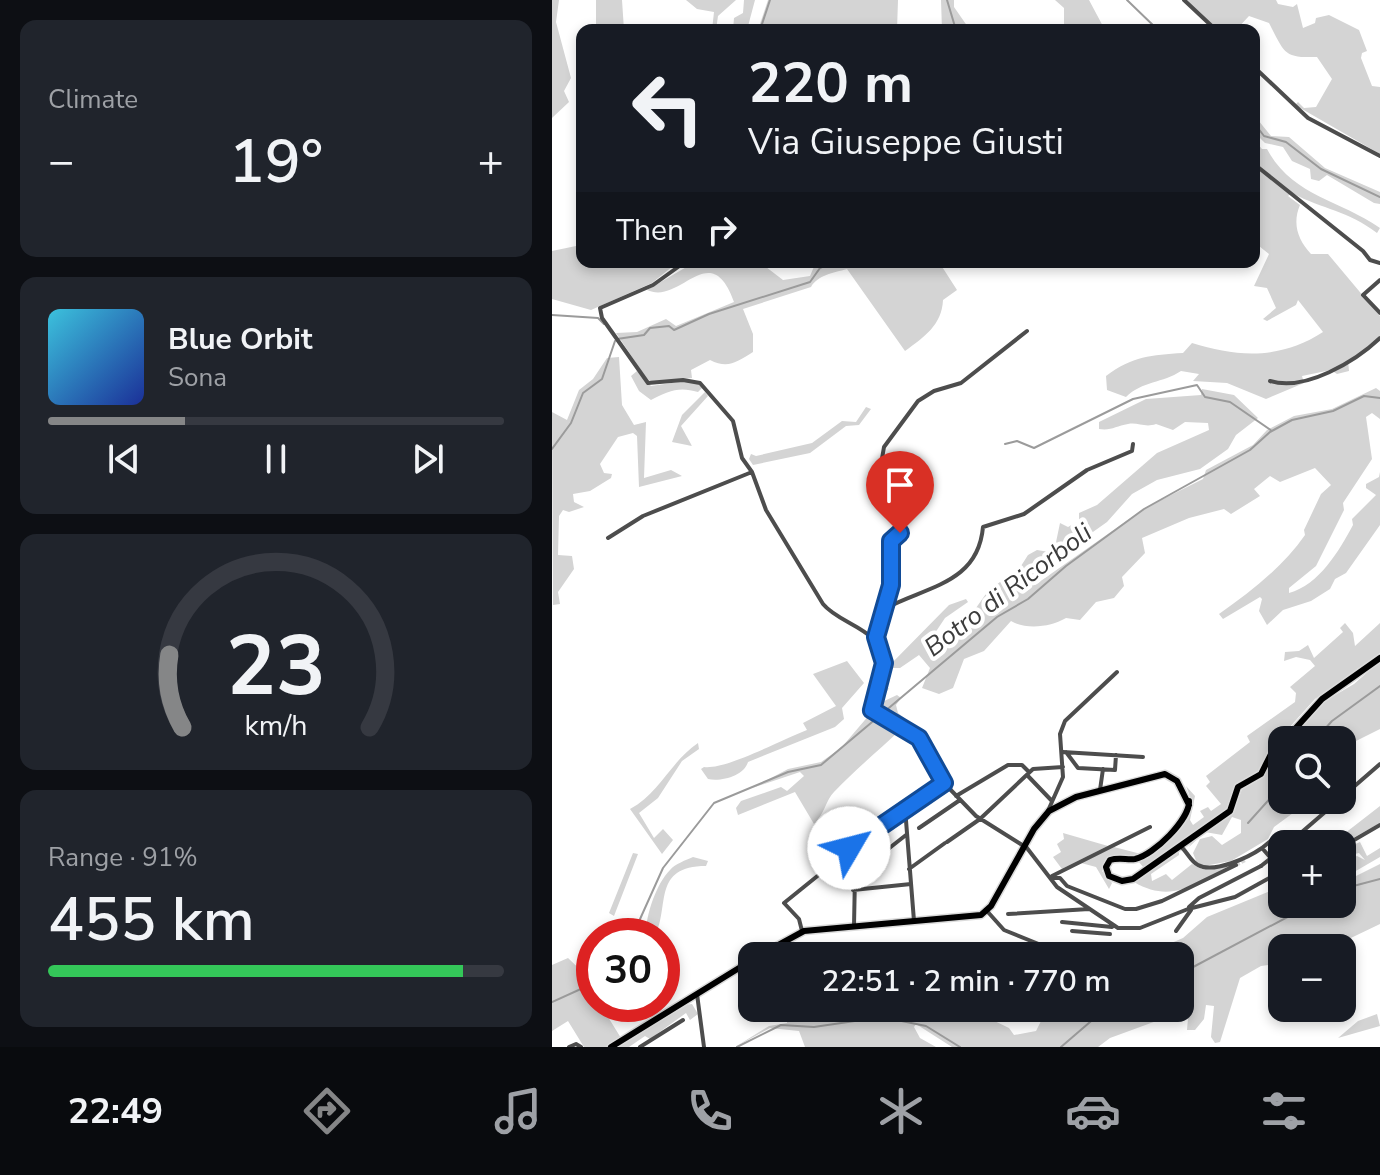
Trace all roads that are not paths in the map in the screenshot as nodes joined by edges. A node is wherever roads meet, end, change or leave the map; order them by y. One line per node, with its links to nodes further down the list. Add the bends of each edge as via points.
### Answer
1 (1184, 0): 2 (street)
2 (1210, 24)
3 (1260, 73): 4 (street, via 1308,118)
4 (1380, 156)
5 (1260, 169): 6 (street)
6 (1380, 263)
7 (677, 268): 14 (street, via 653,285 600,308 602,318 648,383 700,383 733,421 742,458)
8 (1380, 280): 9 (street, via 1363,295)
9 (1380, 313)
10 (1027, 331): 16 (street, via 961,383 918,401 884,447 879,476 900,533 891,541 891,585)
11 (1380, 338): 12 (street, via 1340,369 1288,382)
12 (1270, 381)
13 (1133, 444): 16 (street, via 1123,457 1087,470 1024,514 983,527 981,547 968,567 945,583)
14 (752, 472): 15 (street, via 643,516); 17 (street, via 766,510 823,604)
15 (608, 538)
16 (884, 609): 17 (street)
17 (876, 643): 29 (street, via 884,663 873,712 919,738)
18 (1380, 658): 20 (main road, via 1320,700)
19 (1117, 672): 21 (street, via 1068,715 1060,732)
20 (1297, 726)
21 (1064, 752): 22 (street); 26 (street); 27 (street, via 1078,768)
22 (1116, 755): 23 (street); 27 (street, via 1115,770)
23 (1143, 757)
24 (1268, 761): 44 (main road, via 1262,773 1238,787 1231,810)
25 (1380, 764): 30 (street)
26 (1063, 767): 28 (street, via 1038,767); 33 (street)
27 (1103, 769): 31 (street)
28 (1026, 775): 32 (street, via 1020,765 1008,765); 33 (street); 37 (street)
29 (944, 783): 32 (street); 34 (street)
30 (1356, 784)
31 (1100, 790): 35 (main road, via 1069,799); 46 (main road, via 1171,771 1189,805 1186,816 1157,847 1136,858 1111,859 1106,871 1115,879 1131,880)
32 (958, 798): 37 (street); 40 (street)
33 (1051, 800): 35 (street)
34 (905, 808): 42 (street); 69 (street, via 784,903 800,920)
35 (1047, 813): 47 (main road)
36 (1322, 814): 41 (street)
37 (980, 819): 47 (street); 55 (street)
38 (1380, 825): 43 (street)
39 (1150, 827): 56 (street)
40 (919, 828)
41 (1304, 830)
42 (906, 835): 55 (street); 60 (street, via 859,871)
43 (1356, 839)
44 (1187, 840): 46 (main road); 49 (street)
45 (1268, 843): 48 (street)
46 (1179, 845): 49 (street)
47 (1024, 846): 56 (street); 63 (main road)
48 (1262, 848): 50 (street); 51 (street)
49 (1187, 851): 50 (street, via 1202,867)
50 (1256, 852): 52 (street)
51 (1268, 855)
52 (1245, 860)
53 (1268, 861): 62 (street, bridge, via 1200,897)
54 (1236, 865): 59 (street, via 1136,909)
55 (909, 869): 58 (street)
56 (1052, 877): 59 (street, via 1056,886); 59 (street, via 1061,878)
57 (1268, 879): 62 (street, via 1239,896)
58 (911, 884): 60 (street); 64 (street)
59 (1066, 888): 61 (street)
60 (852, 891): 67 (street)
61 (1091, 909): 63 (street); 68 (street)
62 (1190, 909): 68 (street, via 1143,927); 71 (street)
63 (991, 914): 64 (main road); 75 (street, via 1003,930)
64 (914, 921): 67 (main road)
65 (1062, 922): 66 (street)
66 (1099, 925): 68 (street); 72 (street)
67 (854, 926): 69 (main road)
68 (1115, 926)
69 (802, 931): 74 (main road)
70 (1072, 931): 72 (street)
71 (1176, 931)
72 (1099, 933): 73 (street)
73 (1110, 934)
74 (783, 942)
75 (1033, 942)
76 (738, 969): 77 (main road)
77 (697, 994): 78 (main road); 79 (street)
78 (688, 999): 79 (street); 83 (main road)
79 (700, 1014): 85 (street)
80 (683, 1020): 84 (street)
81 (569, 1047): 82 (street)
82 (581, 1047)
83 (611, 1047)
84 (640, 1047)
85 (704, 1047)

